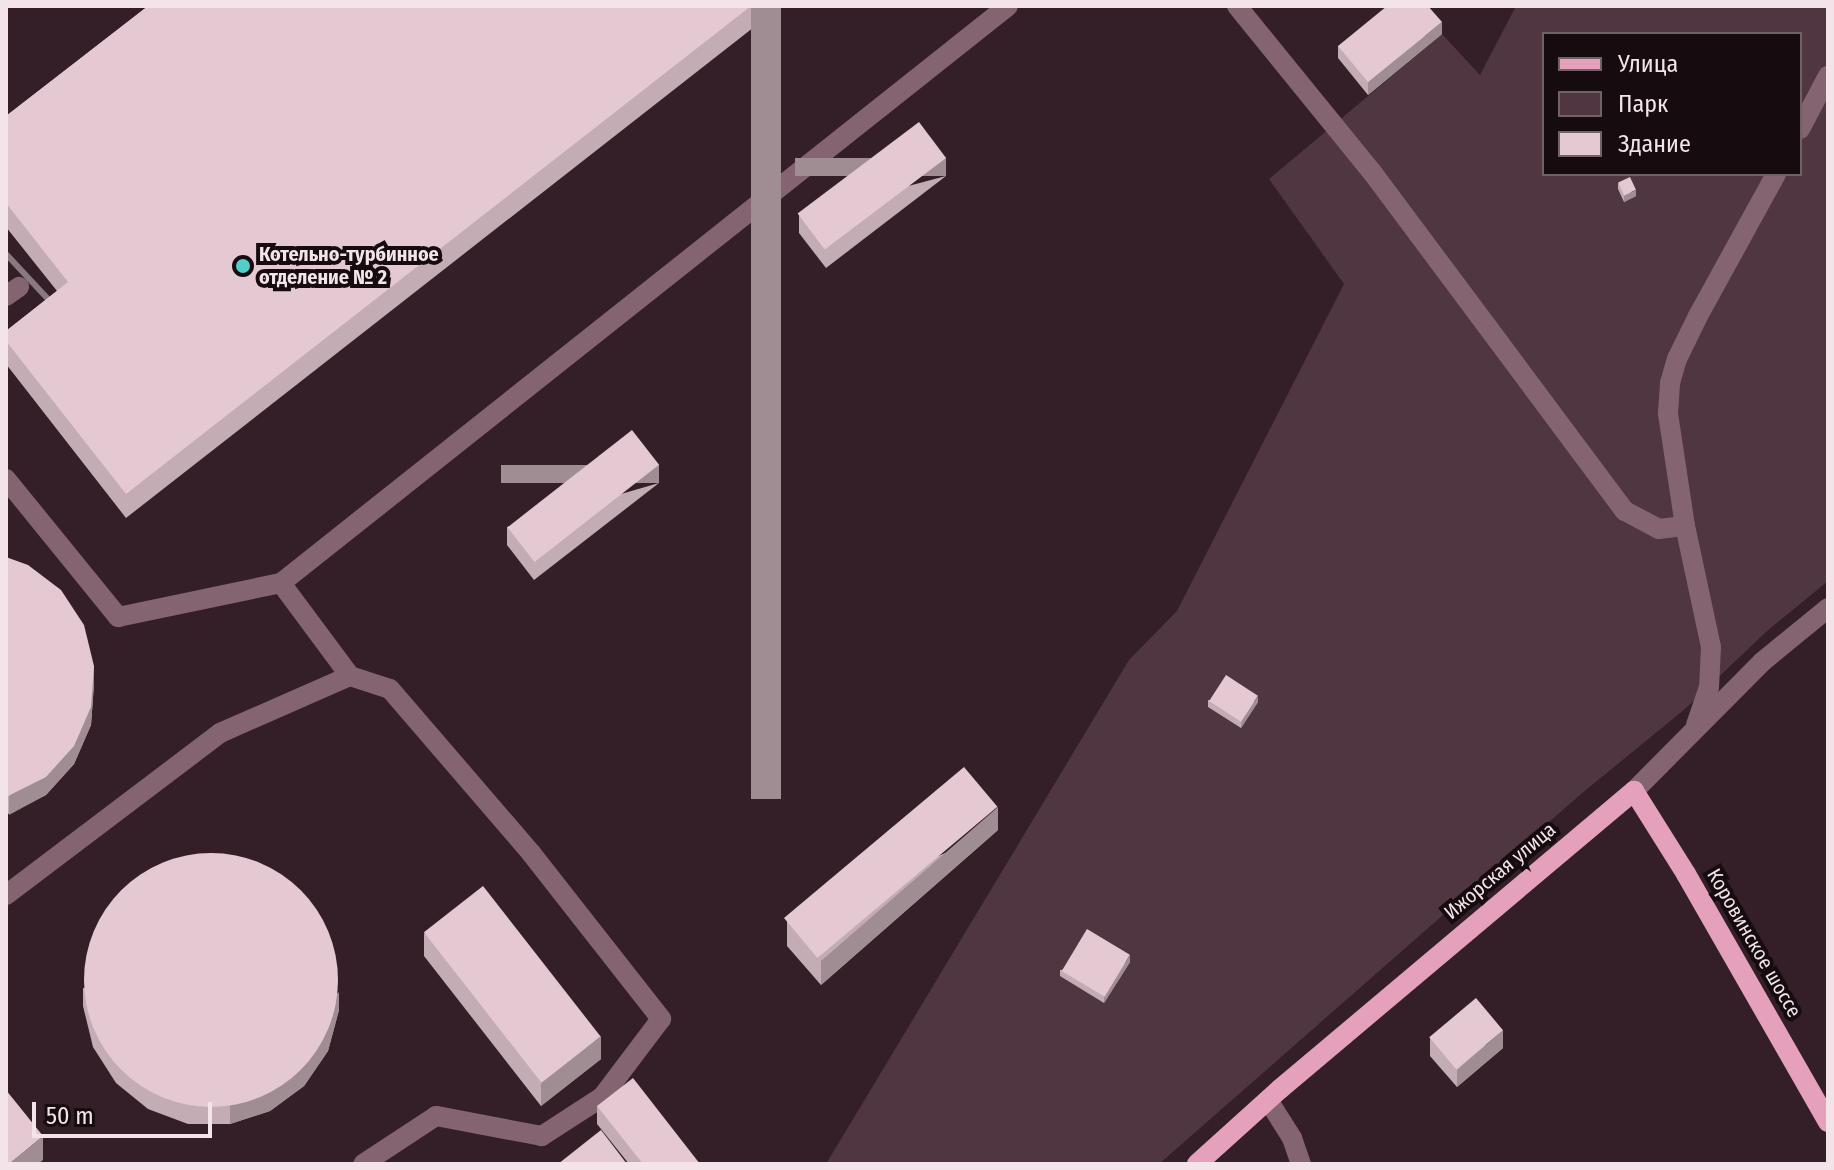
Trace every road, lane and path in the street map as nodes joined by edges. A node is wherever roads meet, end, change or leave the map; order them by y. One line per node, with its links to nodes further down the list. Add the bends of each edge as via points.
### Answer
1 (1008, 6): 8 (street)
2 (1237, 6): 7 (street, via 1372,172 1625,511 1659,529)
3 (1828, 76): 4 (street)
4 (1802, 125)
5 (1775, 176): 7 (street, via 1698,316 1670,383 1668,413)
6 (6, 479): 8 (street, via 118,617)
7 (1685, 526): 11 (street, via 1711,647 1709,688)
8 (281, 583): 10 (street)
9 (1828, 608): 11 (street, Ижорская улица)
10 (350, 676): 13 (street, via 220,733); 17 (street, via 390,689 531,853 661,1019 602,1097 542,1136 436,1116)
11 (1696, 725): 12 (street, Ижорская улица)
12 (1634, 791): 14 (main road, Ижорская улица); 15 (main road, Коровинское шоссе)
13 (6, 895)
14 (1268, 1100): 16 (street, via 1292,1138); 18 (main road, Ижорская улица)
15 (1828, 1122)
16 (1296, 1161)
17 (363, 1164)
18 (1197, 1164)

